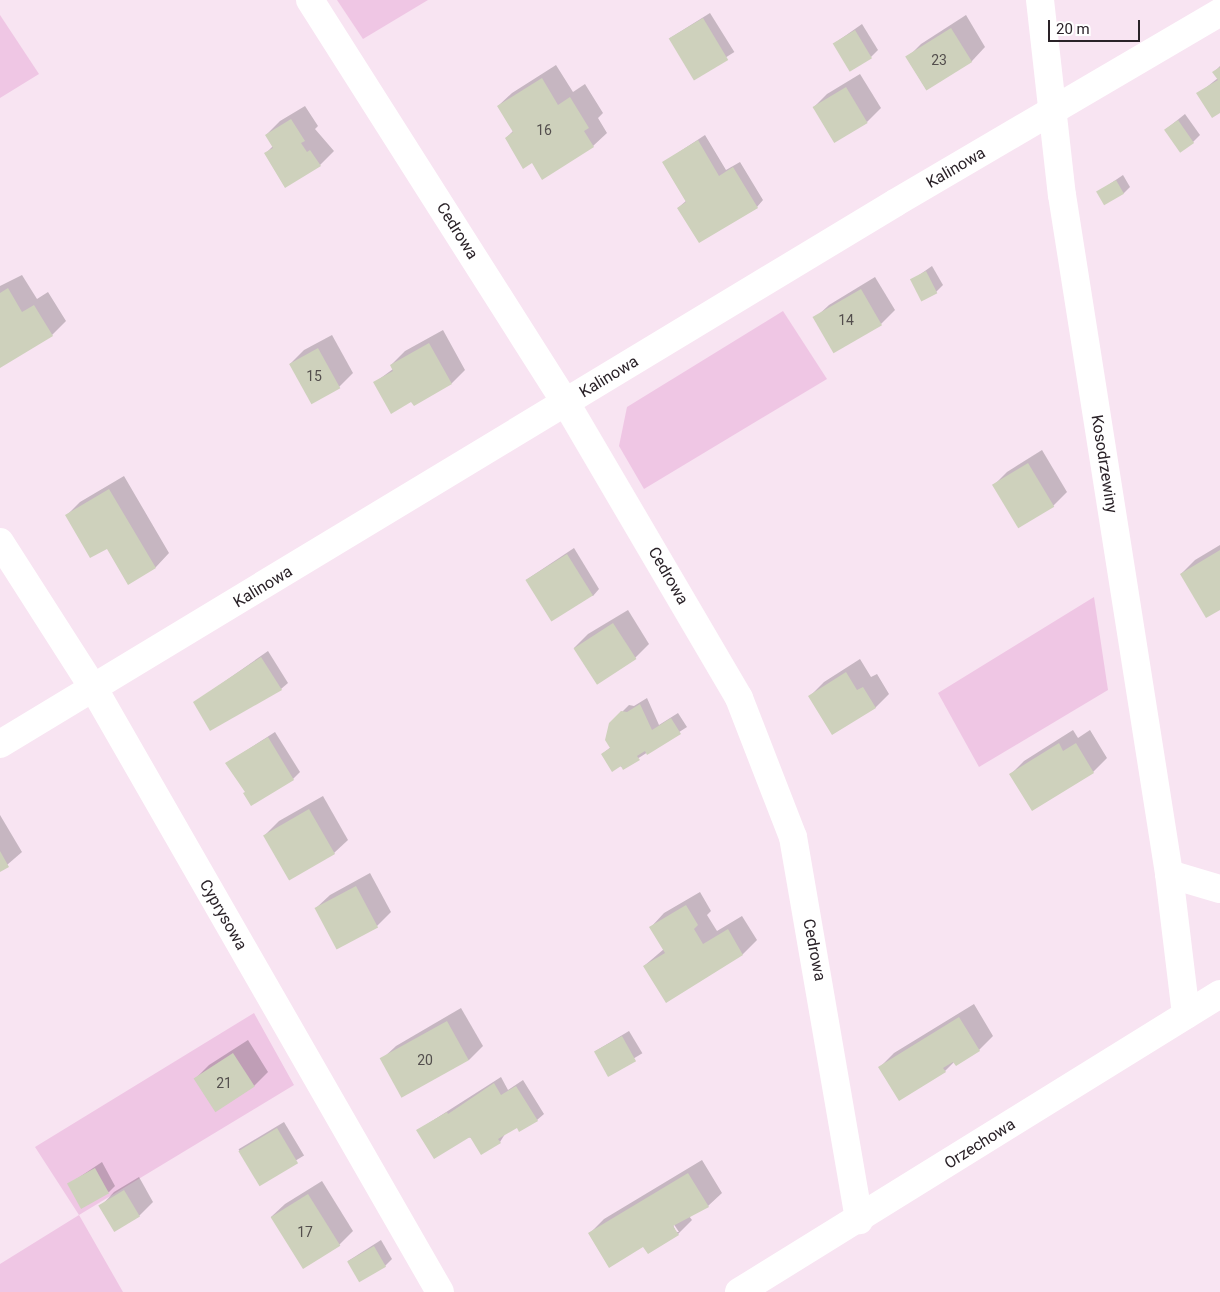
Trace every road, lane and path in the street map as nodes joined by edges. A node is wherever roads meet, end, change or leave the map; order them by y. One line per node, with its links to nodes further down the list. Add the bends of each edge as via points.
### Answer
1 (310, 0): 5 (street, Cedrowa)
2 (1040, 0): 4 (street, Kosodrzewiny)
3 (1220, 12): 4 (street, Kalinowa)
4 (1055, 112): 5 (street, Kalinowa, via 895,203); 9 (street, Kosodrzewiny, via 1062,194)
5 (566, 403): 7 (street, Kalinowa); 13 (street, Cedrowa, via 739,698 793,837)
6 (0, 542): 7 (street, Cyprysowa)
7 (94, 689): 8 (street, Kalinowa); 14 (street, Cyprysowa)
8 (0, 744)
9 (1169, 874): 10 (street); 12 (street, Kosodrzewiny)
10 (1220, 890)
11 (1220, 994): 12 (street, Orzechowa)
12 (1186, 1015): 13 (street, Orzechowa)
13 (859, 1220): 15 (street, Orzechowa)
14 (440, 1292)
15 (739, 1292)

